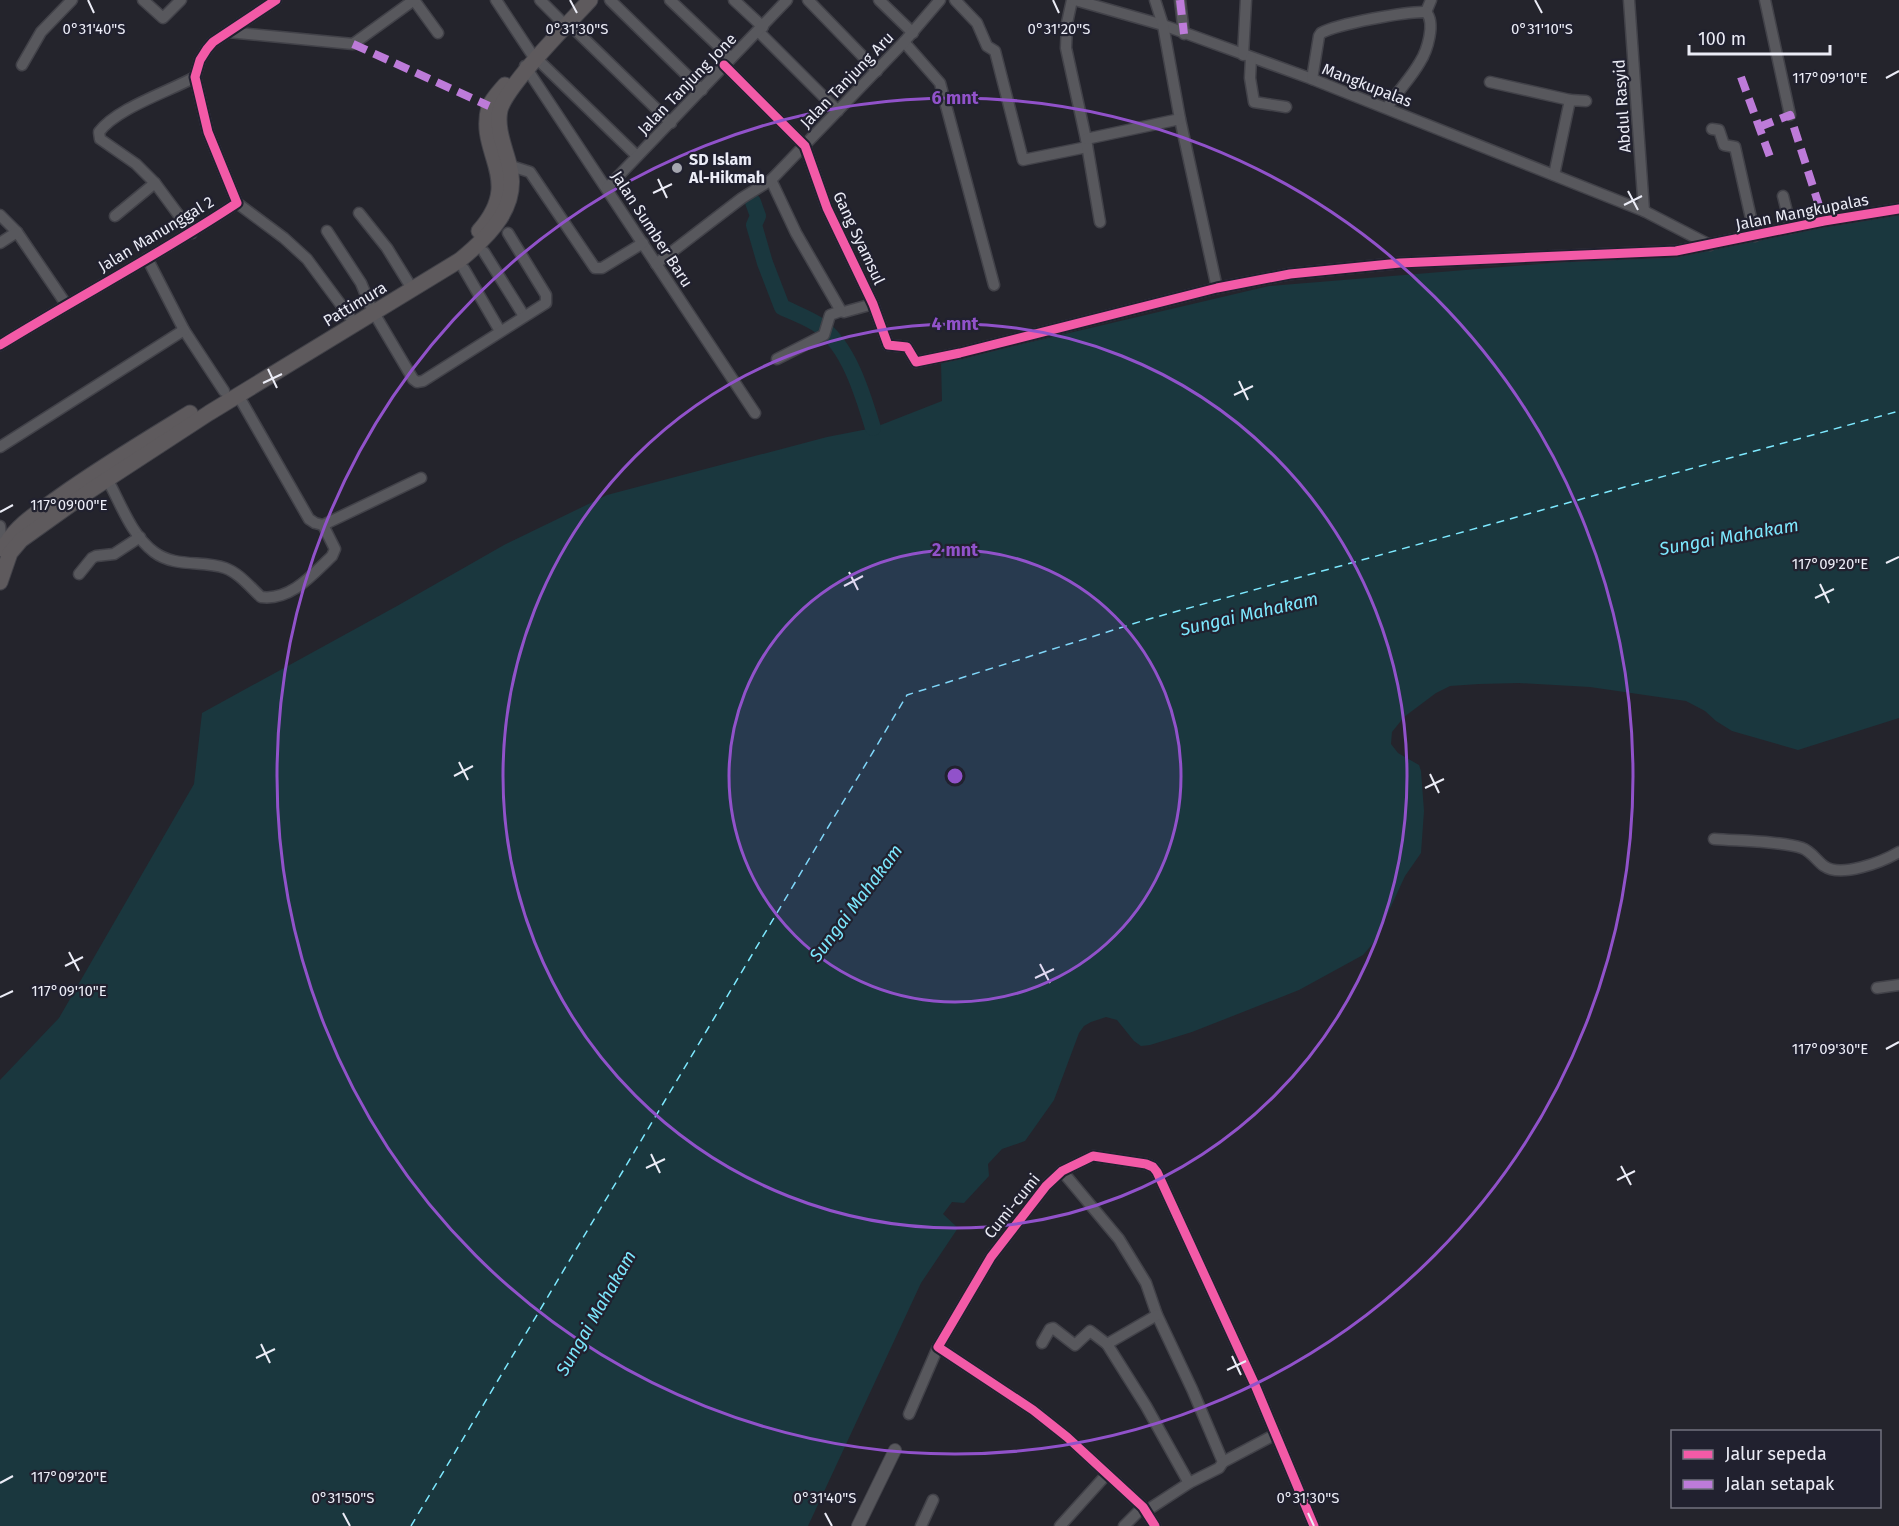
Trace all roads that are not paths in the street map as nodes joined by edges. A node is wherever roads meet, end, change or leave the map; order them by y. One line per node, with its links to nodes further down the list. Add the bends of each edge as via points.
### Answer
1 (72, 0): 38 (street, via 41,32)
2 (143, 0): 3 (street, via 163,18)
3 (181, 0)
4 (276, 0): 30 (street)
5 (414, 0): 30 (street, via 353,44); 31 (street)
6 (496, 0): 36 (street)
7 (540, 0): 27 (street)
8 (581, 0): 27 (main road, Pattimura)
9 (590, 0): 27 (main road, Pattimura)
10 (610, 0): 43 (street)
11 (670, 0): 37 (street)
12 (734, 0): 29 (street)
13 (787, 0): 29 (street, Jalan Tanjung Jone)
14 (808, 0): 39 (street)
15 (879, 0): 32 (street)
16 (940, 0): 32 (street, Jalan Tanjung Aru)
17 (955, 0): 53 (street, via 977,23 987,46 995,51 1023,160)
18 (1073, 0): 25 (street, Mangkupalas); 53 (street, via 1066,48)
19 (1155, 0): 28 (street)
20 (1180, 0): 33 (street)
21 (1246, 0): 35 (street)
22 (1431, 0): 26 (street)
23 (1629, 0): 64 (street, Abdul Rasyid)
24 (1765, 0): 49 (street)
25 (1089, 2): 28 (street, Mangkupalas)
26 (1426, 12): 41 (street, via 1321,33); 47 (street, via 1431,21 1421,60)
27 (565, 22): 36 (main road, Pattimura); 51 (street)
28 (1163, 25): 33 (street, Mangkupalas); 50 (street)
29 (761, 29): 37 (street, Jalan Tanjung Jone); 48 (street)
30 (228, 32): 40 (street, via 207,49)
31 (438, 33)
32 (912, 33): 34 (street, Jalan Tanjung Aru)
33 (1184, 34): 35 (street, Mangkupalas)
34 (904, 42): 39 (street, Jalan Tanjung Aru); 83 (street, via 940,83)
35 (1247, 57): 41 (street, Mangkupalas); 46 (street, via 1254,102)
36 (529, 61): 55 (street); 56 (main road, Pattimura, via 500,113); 60 (street, Jalan Sumber Baru)
37 (728, 62): 43 (street, Jalan Tanjung Jone); 54 (street)
38 (22, 64)
39 (877, 71): 48 (street, Jalan Tanjung Aru)
40 (195, 77): 59 (street, via 124,112 99,132 100,139); 62 (street, Jalan Manunggal 2, via 208,132)
41 (1312, 79): 47 (street, Mangkupalas)
42 (1490, 82): 44 (street)
43 (702, 90): 51 (street, Jalan Tanjung Jone)
44 (1570, 100): 45 (street); 57 (street)
45 (1586, 101)
46 (1286, 107)
47 (1387, 108): 57 (street, Mangkupalas)
48 (838, 111): 54 (street, Jalan Tanjung Aru)
49 (1790, 115)
50 (1180, 119): 53 (street); 84 (street)
51 (671, 123): 55 (street, Jalan Tanjung Jone)
52 (1712, 129): 74 (street, via 1719,130 1724,145 1735,147)
53 (1087, 143): 68 (street)
54 (805, 146): 58 (street, Jalan Tanjung Aru); 87 (street, Gang Syamsul, via 827,208)
55 (637, 156): 60 (street, Jalan Tanjung Jone)
56 (503, 164): 76 (street, via 530,172 595,268 602,268); 82 (main road, Pattimura, via 497,202 482,228 472,240); 85 (main road, Pattimura, via 512,184 501,220 460,260)
57 (1554, 175): 64 (street, Mangkupalas)
58 (771, 180): 80 (street, Jalan Tanjung Aru); 89 (street, via 796,234)
59 (155, 183): 67 (street); 72 (street)
60 (607, 188): 76 (street, Jalan Sumber Baru)
61 (1783, 196): 69 (street)
62 (237, 203): 72 (street, Jalan Manunggal 2); 91 (street, via 307,259)
63 (1899, 209): 69 (street, Jalan Mangkupalas)
64 (1644, 210): 77 (street, Mangkupalas)
65 (358, 213): 82 (street)
66 (0, 215): 71 (street)
67 (115, 216)
68 (1100, 222)
69 (1791, 228): 74 (street, Jalan Mangkupalas)
70 (327, 231): 88 (street, via 361,283)
71 (17, 232): 75 (street); 86 (street)
72 (192, 233): 79 (street, Jalan Manunggal 2)
73 (508, 233): 90 (street, via 547,297 544,305)
74 (1755, 236): 77 (street, Jalan Mangkupalas)
75 (0, 243)
76 (643, 243): 80 (street, Jalan Sumber Baru)
77 (1710, 245): 84 (street, Jalan Mangkupalas, via 1676,251 1400,263 1290,274)
78 (484, 252): 90 (street)
79 (147, 258): 86 (street, Jalan Manunggal 2); 92 (street)
80 (656, 264): 98 (street, Jalan Sumber Baru)
81 (464, 269): 93 (street)
82 (408, 282): 85 (main road, Pattimura)
83 (994, 285)
84 (1217, 288): 94 (street, Jalan Mangkupalas, via 916,362 907,347 891,347)
85 (389, 298): 88 (main road, Pattimura)
86 (66, 304): 95 (street, Jalan Manunggal 2)
87 (873, 304): 89 (street); 94 (street, Gang Syamsul)
88 (372, 309): 91 (main road, Pattimura); 93 (street, via 417,382); 97 (main road, Pattimura)
89 (841, 311): 96 (street, via 830,315 824,335)
90 (524, 316): 93 (street)
91 (350, 317): 97 (main road, Pattimura)
92 (184, 330): 97 (street); 99 (street)
93 (500, 331)
94 (886, 342)
95 (0, 345)
96 (777, 359)
97 (231, 393): 100 (main road, Pattimura); 102 (street, via 309,519)
98 (756, 413)
99 (0, 447)
100 (105, 474): 103 (street); 104 (main road, Pattimura, via 27,535)
101 (421, 478): 102 (street)
102 (323, 525): 103 (street, via 334,544 332,556 296,588 264,598 231,570 165,559)
103 (140, 537): 105 (street, via 114,554 92,558)
104 (5, 543): 106 (main road)
105 (79, 574)
106 (0, 582)
107 (1714, 839): 108 (street, via 1804,848 1836,872)
108 (1899, 852)
109 (1899, 985): 110 (street)
110 (1877, 988)
111 (1062, 1171): 112 (street, via 1119,1239 1146,1283); 115 (street, Cumi-cumi, via 991,1257); 117 (street, Cumi-cumi, via 1093,1156 1153,1167)
112 (1157, 1315): 114 (street); 119 (street)
113 (1042, 1343): 114 (street, via 1053,1328 1075,1345 1090,1331)
114 (1107, 1344): 121 (street)
115 (938, 1347): 116 (street, Cumi-cumi); 120 (street, via 1033,1410)
116 (909, 1414)
117 (1276, 1434): 119 (street); 129 (street, Cumi-cumi)
118 (895, 1450): 124 (street)
119 (1223, 1462): 121 (street, via 1219,1468)
120 (1107, 1474): 123 (street); 126 (street)
121 (1189, 1483): 123 (street)
122 (933, 1500): 125 (street)
123 (1144, 1509): 127 (street); 128 (street)
124 (858, 1526)
125 (921, 1526)
126 (1060, 1526)
127 (1124, 1526)
128 (1155, 1526)
129 (1314, 1526)

